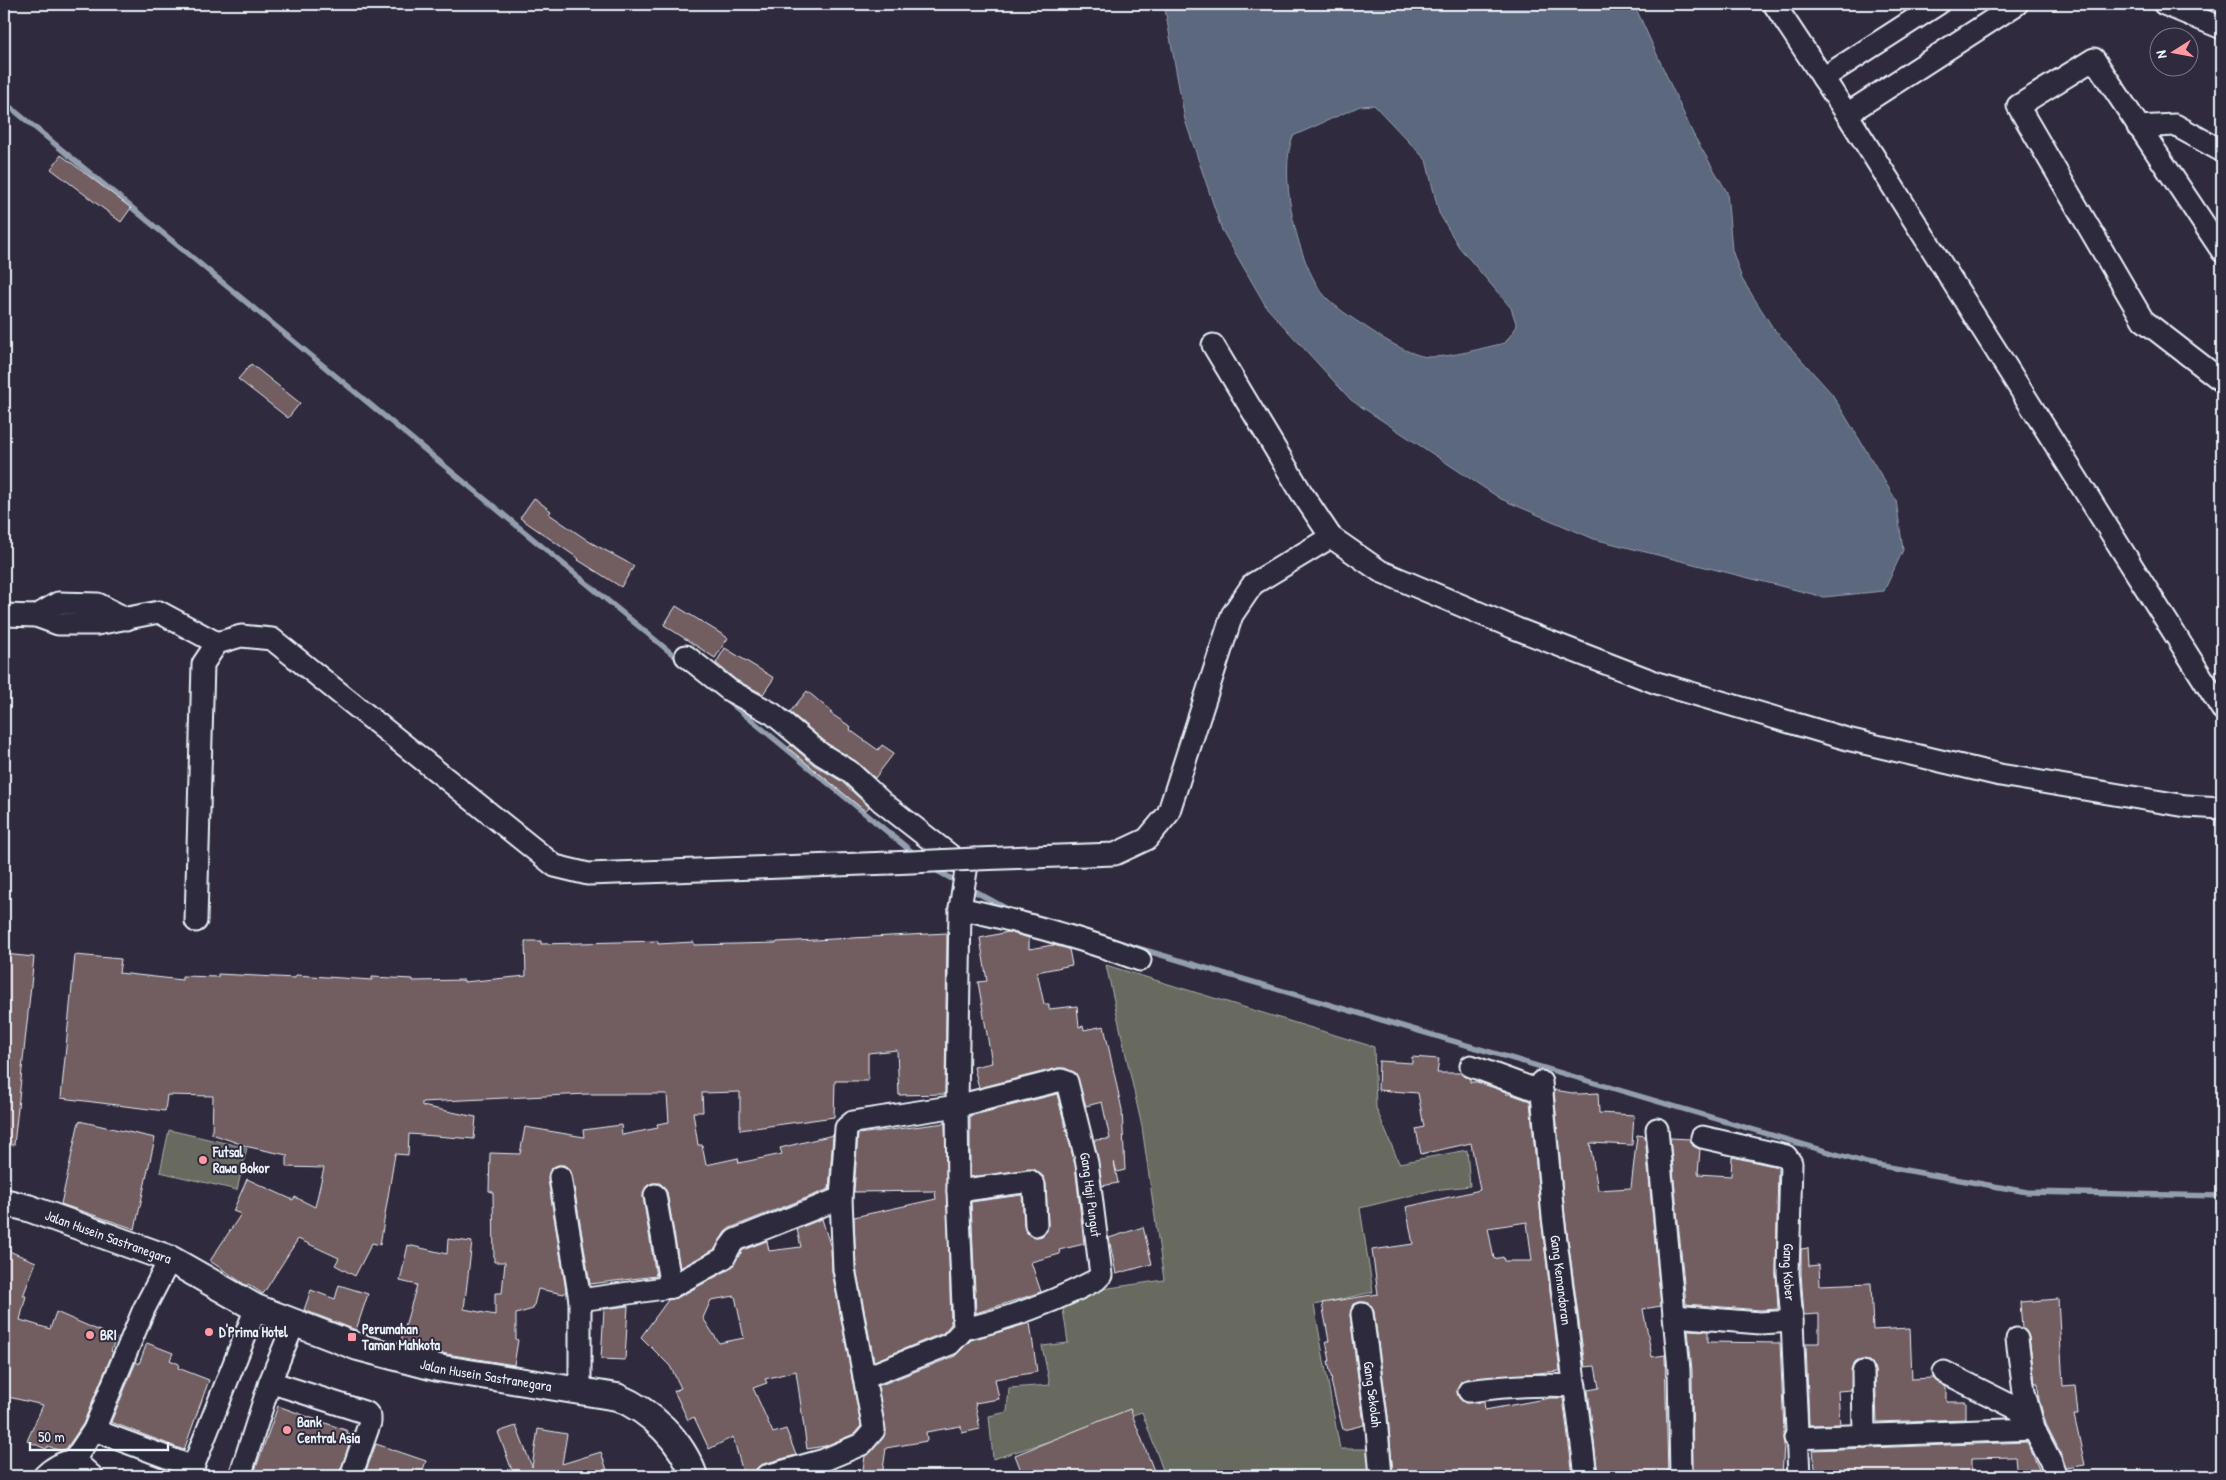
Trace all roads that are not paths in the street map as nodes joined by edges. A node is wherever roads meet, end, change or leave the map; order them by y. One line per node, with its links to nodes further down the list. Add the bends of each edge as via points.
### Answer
1 (1774, 4): 6 (street)
2 (1938, 4): 6 (street)
3 (2017, 4): 7 (street)
4 (2164, 4): 5 (street)
5 (2222, 28)
6 (1823, 78): 7 (street)
7 (1846, 114): 17 (street)
8 (2138, 127): 9 (street, via 2175,125); 10 (street); 12 (street, via 2094,59 2018,106 2143,320)
9 (2222, 151)
10 (2222, 251)
11 (1213, 345): 13 (street)
12 (2222, 381)
13 (1331, 537): 18 (street, via 1380,571 1657,683 1847,739 2000,775 2186,806); 19 (street, via 1253,584 1232,616 1168,814 1147,839 1115,854)
14 (4, 615): 15 (street, via 36,616 58,603 98,604 127,619 160,612)
15 (217, 643): 19 (street, bridge, via 241,636 272,639 555,866 588,874 890,863); 21 (street, via 203,664)
16 (686, 656): 19 (street, via 729,690 773,714 964,866)
17 (2222, 709)
18 (2222, 808)
19 (971, 868): 20 (street)
20 (961, 903): 22 (street); 24 (street)
21 (196, 921)
22 (1140, 960)
23 (1471, 1066): 47 (street, Gang Kemandoran, via 1541,1087 1553,1217)
24 (957, 1106): 28 (street); 30 (street, Gang Haji Pungut, via 848,1124); 41 (street, Gang Haji Pungut, via 1061,1080 1067,1082 1087,1163 1101,1275 1056,1300 995,1322)
25 (1657, 1129): 38 (street)
26 (1702, 1137): 39 (street, Gang Kober, via 1786,1156 1791,1163 1788,1273)
27 (560, 1178): 35 (street)
28 (958, 1191): 32 (street, via 1030,1181 1034,1185); 41 (street)
29 (655, 1196): 34 (street)
30 (841, 1198): 34 (street, via 735,1240 724,1258); 45 (street, Gang Haji Pungut, via 844,1268)
31 (4, 1202): 33 (main road, Jalan Husein Sastranegara, via 38,1211)
32 (1036, 1225)
33 (170, 1259): 36 (main road, Jalan Husein Sastranegara); 51 (street, via 144,1309)
34 (671, 1287): 35 (street)
35 (580, 1300): 48 (street)
36 (256, 1308): 40 (main road, Jalan Husein Sastranegara); 55 (street)
37 (1362, 1314): 62 (street, Gang Sekolah)
38 (1674, 1316): 39 (street, via 1760,1323); 64 (street)
39 (1792, 1321): 53 (street, Gang Kober)
40 (294, 1324): 46 (street); 48 (main road, Jalan Husein Sastranegara, via 410,1361)
41 (964, 1328): 45 (street, via 950,1344)
42 (2017, 1339): 50 (street, via 2024,1392)
43 (1863, 1372): 52 (street)
44 (1944, 1372): 50 (street, via 2018,1409)
45 (864, 1378): 61 (street, Gang Haji Pungut, via 874,1430 862,1444 824,1460)
46 (270, 1382): 58 (street); 59 (street, via 370,1416)
47 (1575, 1386): 49 (street, via 1519,1385); 63 (street, Gang Kemandoran)
48 (580, 1391): 60 (main road, Jalan Husein Sastranegara, via 635,1405 667,1432)
49 (1468, 1391)
50 (2034, 1429): 52 (street); 66 (street)
51 (94, 1430): 54 (street); 55 (street)
52 (1864, 1436): 53 (street)
53 (1796, 1438): 65 (street, Gang Kober)
54 (74, 1460): 56 (street, via 56,1466); 57 (street)
55 (194, 1472)
56 (44, 1476)
57 (92, 1476)
58 (240, 1476)
59 (352, 1476)
60 (694, 1476)
61 (766, 1476)
62 (1381, 1476)
63 (1586, 1476)
64 (1681, 1476)
65 (1799, 1476)
66 (2055, 1476)

